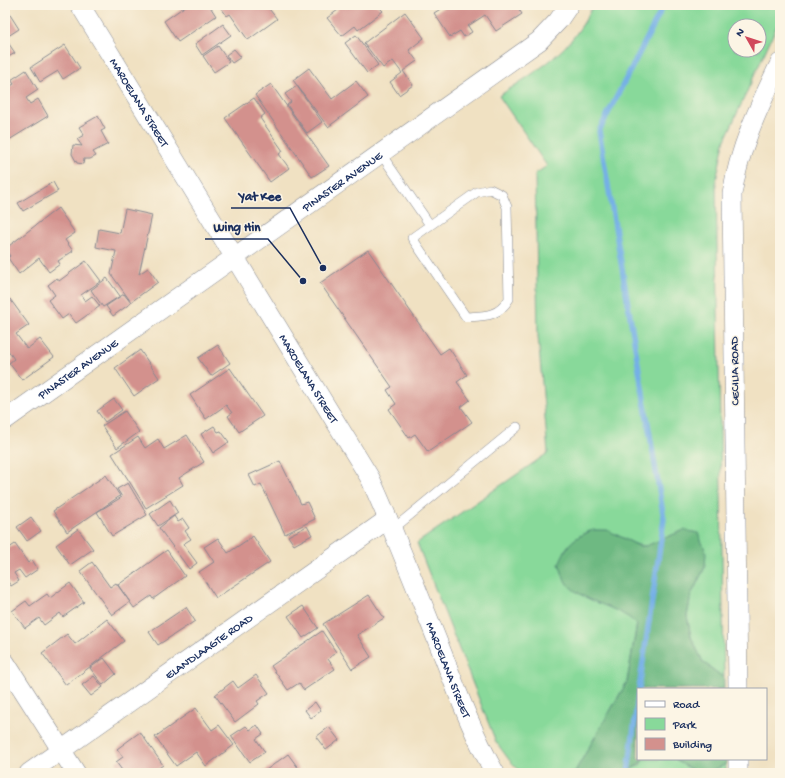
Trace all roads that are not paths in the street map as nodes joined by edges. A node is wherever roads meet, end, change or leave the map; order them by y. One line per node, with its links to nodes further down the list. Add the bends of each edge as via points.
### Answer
1 (80, 5): 6 (street, MAROELANA STREET)
2 (569, 5): 4 (street, PINASTER AVENUE, via 539,41)
3 (780, 63): 11 (street, CECILIA ROAD, via 749,131 737,165 732,194)
4 (380, 154): 5 (lane); 6 (street, PINASTER AVENUE)
5 (430, 225): 5 (lane, via 483,190 496,191 502,195 507,207 508,299 502,309 489,316 466,317 412,238)
6 (235, 258): 7 (street, PINASTER AVENUE); 9 (street, MAROELANA STREET, via 370,478)
7 (5, 420)
8 (517, 427): 9 (lane, ELANDLAAGTE ROAD)
9 (391, 524): 12 (street, ELANDLAAGTE ROAD, via 200,650); 16 (street, MAROELANA STREET, via 461,701)
10 (5, 662): 12 (street)
11 (738, 688)
12 (61, 751): 14 (street, ELANDLAAGTE ROAD); 15 (street)
13 (738, 760): 17 (street)
14 (29, 773)
15 (76, 773)
16 (495, 773)
17 (738, 773)

